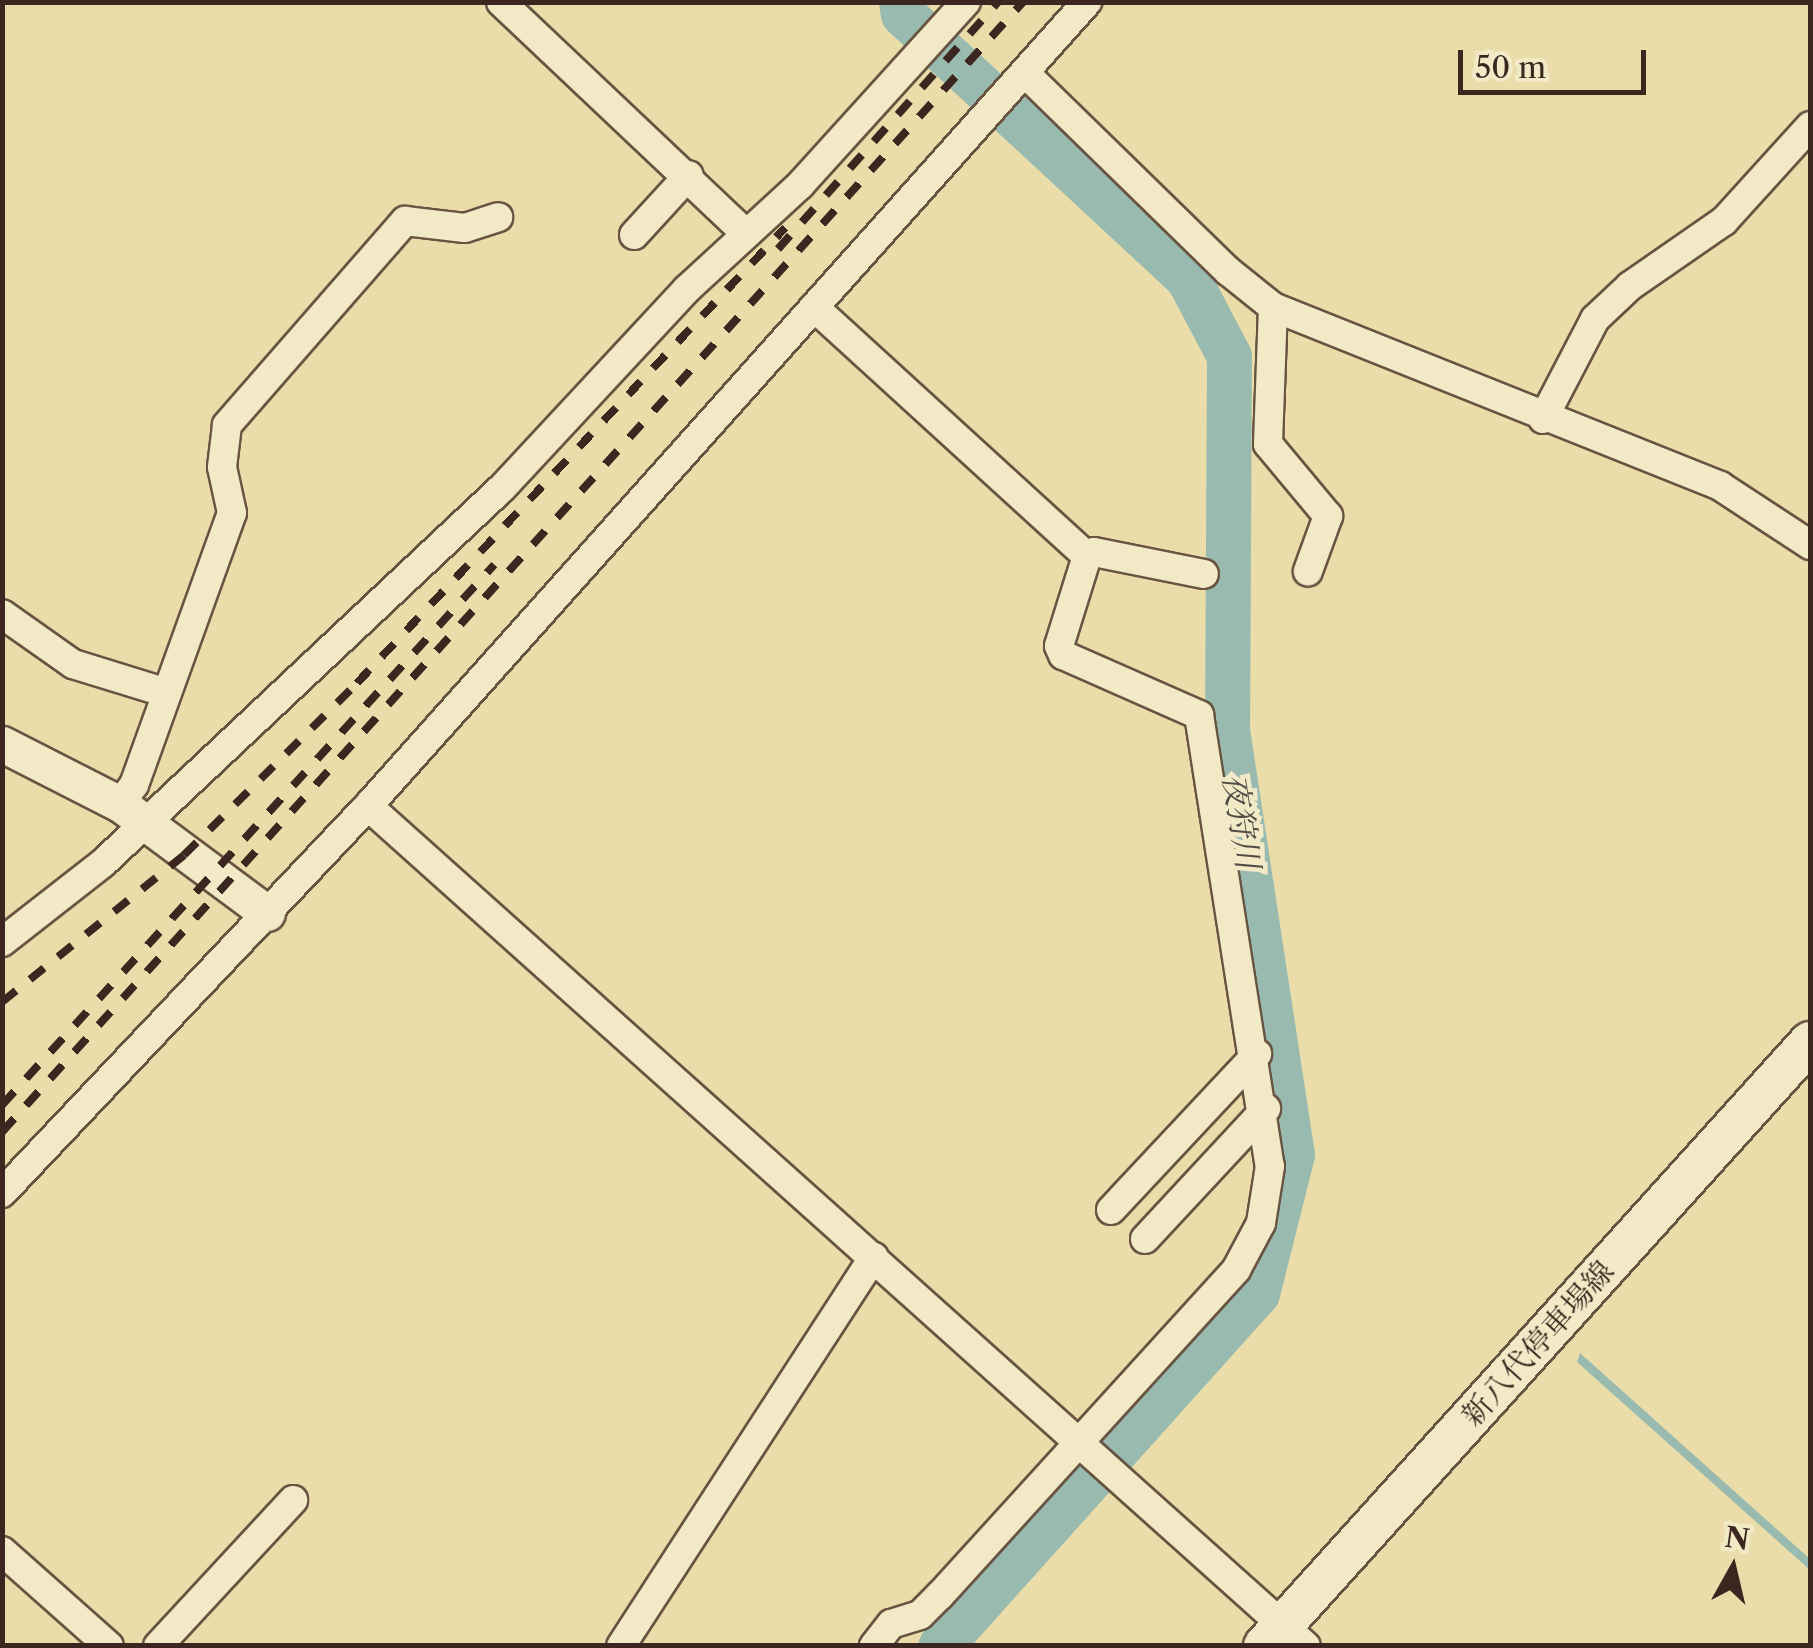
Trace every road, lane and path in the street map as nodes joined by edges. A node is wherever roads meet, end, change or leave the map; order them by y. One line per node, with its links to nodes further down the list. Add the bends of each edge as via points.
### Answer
1 (501, 2): 6 (street)
2 (1087, 2): 4 (street)
3 (957, 12): 8 (street, via 800,185)
4 (1024, 74): 10 (street); 11 (street, via 1228,272)
5 (1810, 126): 12 (street, via 1724,221 1630,286 1595,319)
6 (688, 175): 8 (street); 9 (street)
7 (498, 217): 18 (street, via 465,228 405,221 227,425 222,467 232,513)
8 (746, 233): 21 (street, via 503,487)
9 (634, 235)
10 (814, 307): 14 (street); 20 (street)
11 (1271, 325): 12 (street); 15 (street, via 1268,444 1328,516)
12 (1542, 420): 13 (street, via 1720,486)
13 (1810, 544)
14 (1087, 556): 16 (street, via 1094,552); 25 (street, via 1059,646 1063,655 1199,715)
15 (1308, 570)
16 (1204, 574)
17 (2, 614): 18 (street, via 73,664)
18 (167, 693): 21 (street, via 134,785)
19 (2, 744): 21 (street)
20 (368, 806): 22 (street); 30 (street)
21 (131, 815): 22 (street); 23 (street)
22 (267, 913): 27 (street)
23 (2, 942)
24 (1810, 1042): 34 (main road, 新八代停車場線)
25 (1256, 1054): 26 (street); 28 (street)
26 (1266, 1108): 29 (street); 31 (street, via 1268,1196 1249,1252)
27 (2, 1193)
28 (1112, 1210)
29 (1146, 1239)
30 (874, 1256): 31 (street); 35 (street)
31 (1080, 1448): 34 (street); 38 (street, via 920,1615 891,1624)
32 (293, 1500): 37 (street)
33 (2, 1551): 36 (street)
34 (1285, 1639)
35 (620, 1644)
36 (109, 1646)
37 (158, 1646)
38 (874, 1646)

